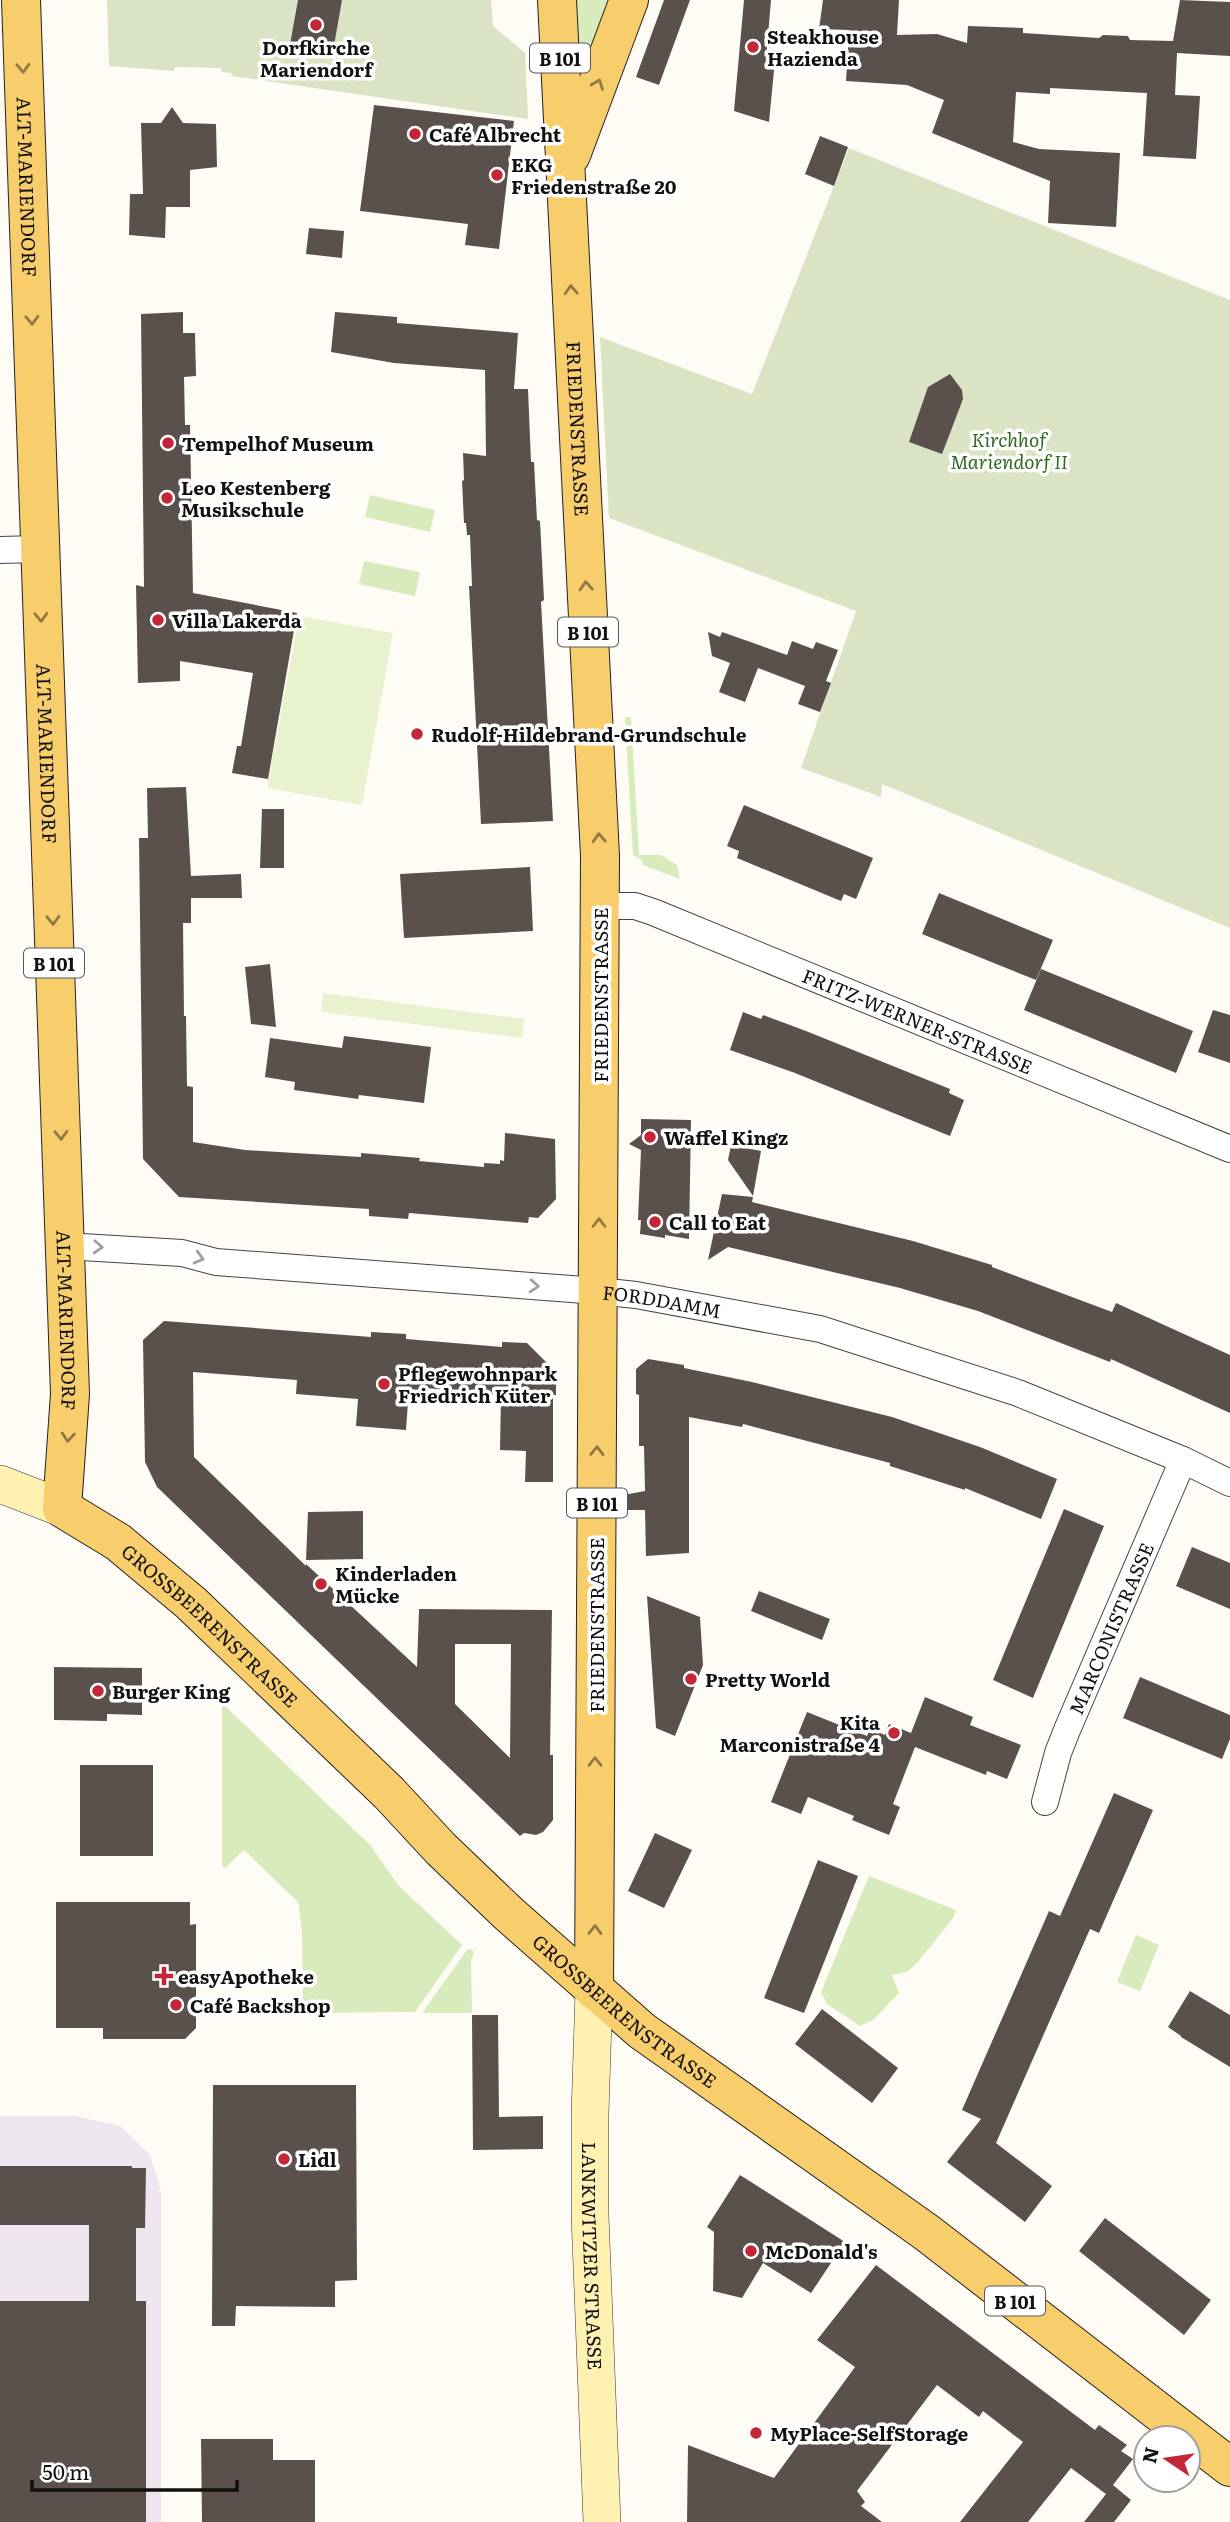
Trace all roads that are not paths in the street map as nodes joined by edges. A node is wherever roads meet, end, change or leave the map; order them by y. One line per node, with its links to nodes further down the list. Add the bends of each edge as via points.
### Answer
1 (21, 0): 5 (main road, ALT-MARIENDORF / B 101, one-way to 5)
2 (557, 0): 4 (main road, FRIEDENSTRASSE / B 101)
3 (629, 0): 4 (main road, B 101, one-way to 3)
4 (565, 170): 7 (main road, FRIEDENSTRASSE / B 101, one-way to 4)
5 (39, 549): 6 (street); 9 (main road, ALT-MARIENDORF / B 101, one-way to 9)
6 (0, 550)
7 (600, 906): 8 (street, FRITZ-WERNER-STRASSE, via 635,906 653,912); 10 (main road, FRIEDENSTRASSE / B 101, one-way to 7)
8 (1230, 1149)
9 (65, 1246): 10 (street, FORDDAMM, one-way to 10); 14 (main road, ALT-MARIENDORF / B 101, one-way to 14, via 71,1394)
10 (598, 1291): 11 (street, FORDDAMM, via 820,1329 1018,1393); 16 (main road, FRIEDENSTRASSE / B 101, one-way to 10)
11 (1183, 1460): 12 (street, FORDDAMM); 15 (street, MARCONISTRASSE, via 1067,1730)
12 (1230, 1483)
13 (0, 1484): 14 (main road)
14 (61, 1508): 16 (main road, GROSSBEERENSTRASSE / B 101, via 125,1546 191,1602 389,1793 440,1849)
15 (1045, 1801)
16 (594, 1990): 17 (main road, GROSSBEERENSTRASSE / B 101, via 678,2059 926,2232); 18 (main road, LANKWITZER STRASSE, via 590,2215)
17 (1227, 2458)
18 (603, 2522)

